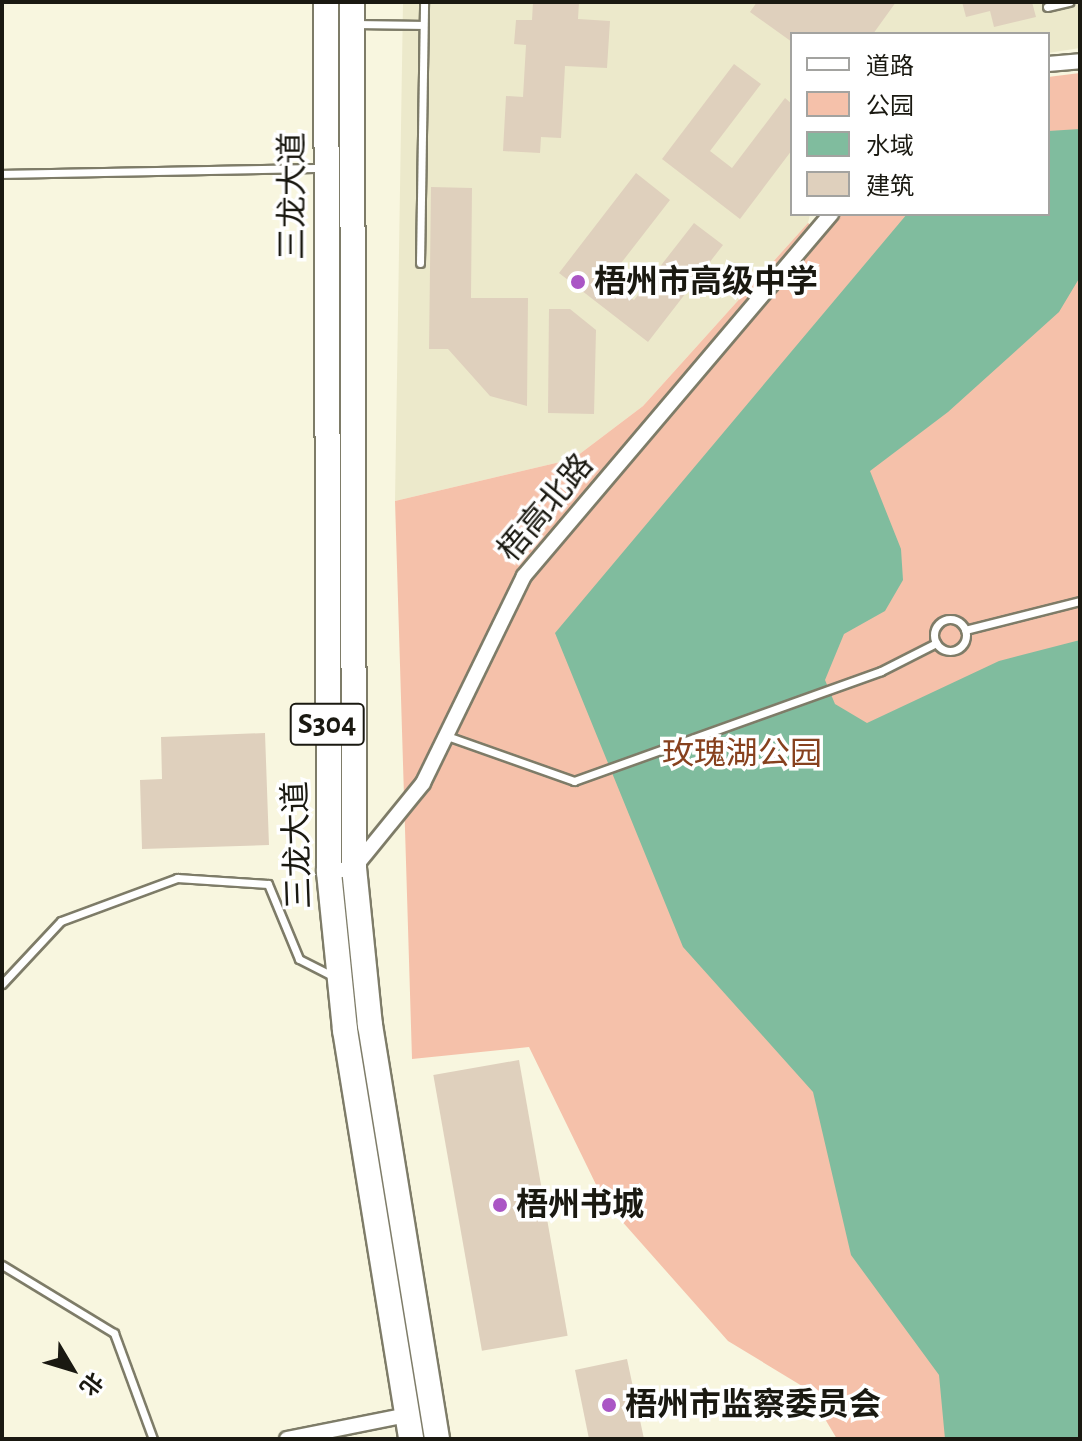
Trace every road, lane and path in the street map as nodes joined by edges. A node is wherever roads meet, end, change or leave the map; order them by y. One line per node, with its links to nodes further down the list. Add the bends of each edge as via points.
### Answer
1 (326, 2): 9 (main road, 三龙大道 / S304)
2 (424, 2): 6 (lane)
3 (1069, 2): 4 (lane)
4 (1047, 7)
5 (352, 13): 6 (lane); 17 (main road, 三龙大道 / S304)
6 (423, 25): 12 (lane)
7 (1080, 61): 8 (street)
8 (1050, 64)
9 (325, 168): 10 (lane); 18 (main road, 三龙大道 / S304)
10 (2, 174)
11 (828, 216): 16 (street, 梧高北路, via 524,576)
12 (420, 263)
13 (1080, 601): 14 (lane)
14 (965, 630): 15 (lane, via 958,649); 15 (lane, via 944,620)
15 (936, 643): 16 (lane, via 870,675 591,778 574,781)
16 (445, 736): 17 (street, 梧高北路, via 423,783)
17 (354, 868): 18 (street); 22 (main road, 三龙大道 / S304, via 375,1056)
18 (329, 872): 19 (main road, 三龙大道 / S304)
19 (340, 980): 20 (lane, via 299,959 268,884 177,878 61,921); 23 (main road, 三龙大道 / S304)
20 (2, 984)
21 (2, 1265): 24 (lane, via 114,1333)
22 (431, 1410): 23 (street); 26 (main road, 三龙大道 / S304)
23 (409, 1427): 25 (street)
24 (153, 1439)
25 (287, 1439)
26 (437, 1439)

